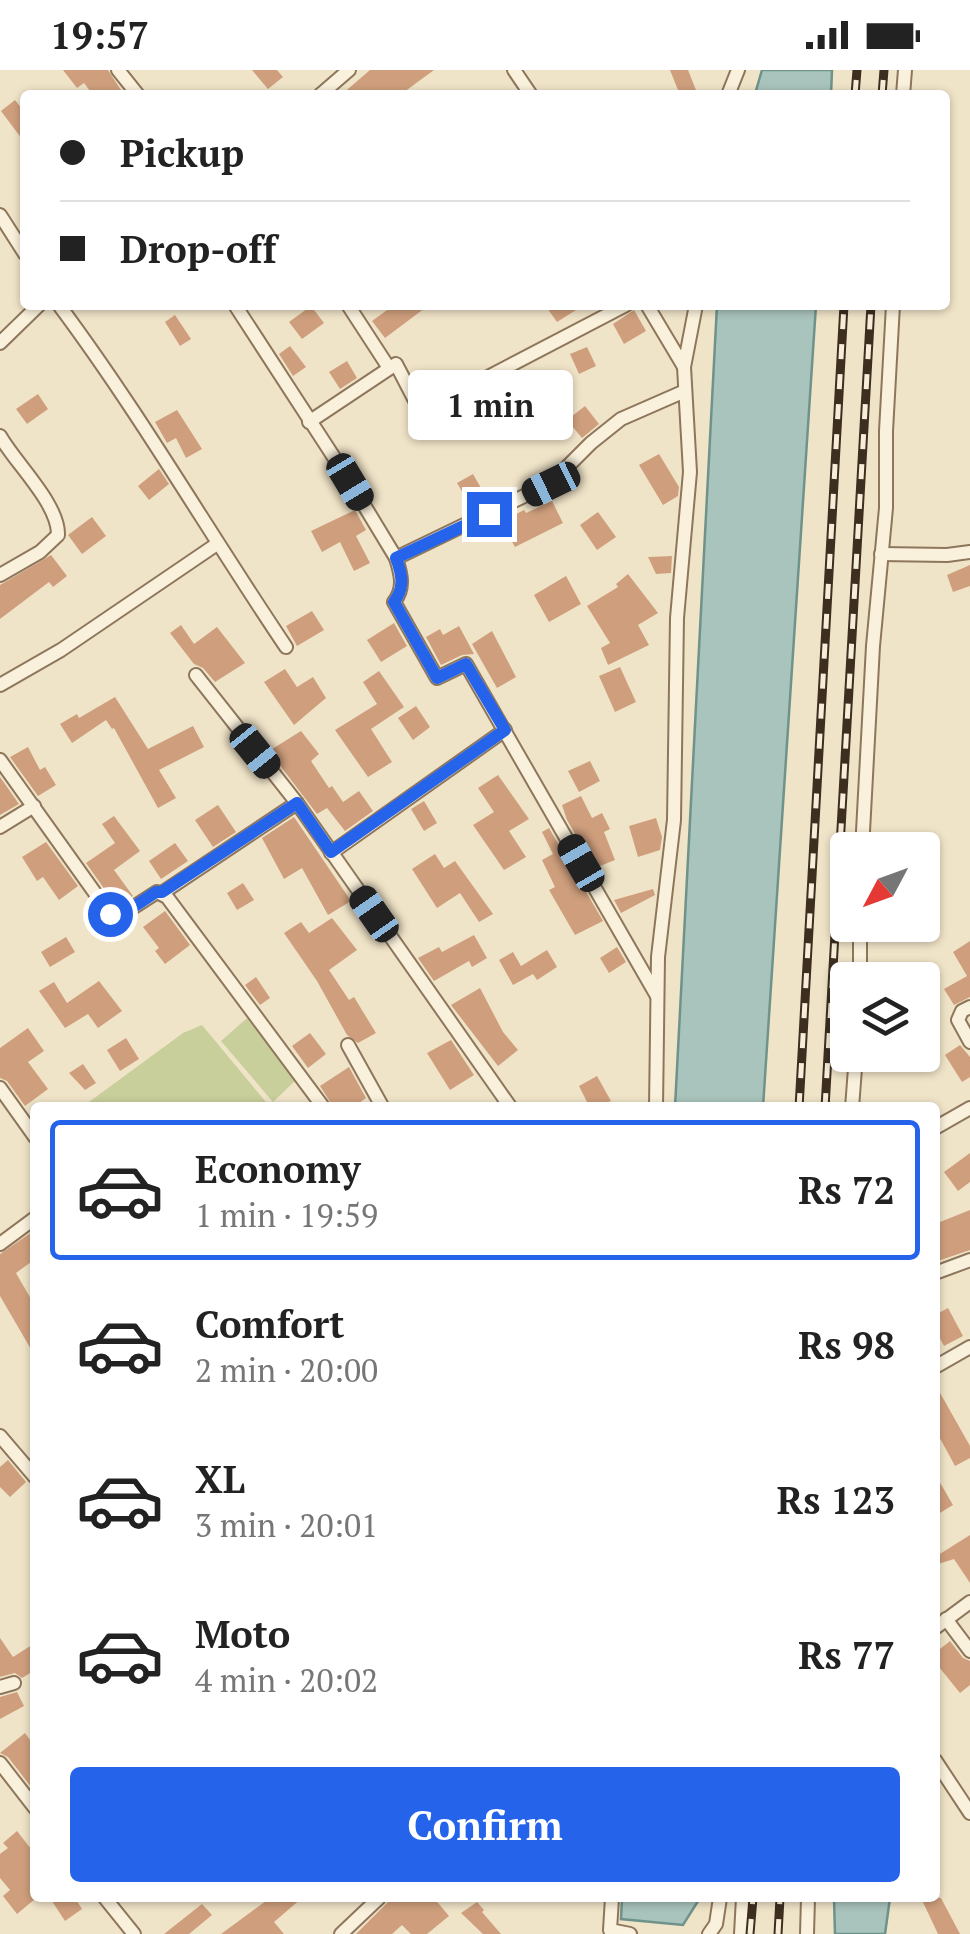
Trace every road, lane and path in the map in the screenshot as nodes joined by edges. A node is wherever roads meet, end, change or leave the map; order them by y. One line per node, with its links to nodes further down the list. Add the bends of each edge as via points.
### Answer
1 (118, 70): 3 (street)
2 (348, 70): 4 (street)
3 (134, 90)
4 (326, 90)
5 (0, 215): 6 (street)
6 (20, 246)
7 (33, 310): 15 (street)
8 (63, 310): 21 (street)
9 (238, 310): 19 (street)
10 (351, 310): 17 (street)
11 (616, 310): 17 (street, via 421,412 396,364)
12 (650, 310): 16 (street)
13 (695, 310): 16 (street)
14 (893, 310): 23 (street)
15 (0, 343)
16 (684, 367): 18 (street)
17 (389, 368): 19 (street)
18 (685, 391): 24 (street, via 622,419 551,484); 37 (street, via 690,472 677,618 674,820)
19 (309, 422): 24 (street)
20 (0, 436): 25 (street, via 59,527 40,552)
21 (217, 544): 26 (street); 28 (street)
22 (970, 552): 23 (street)
23 (880, 554): 34 (street)
24 (396, 558): 29 (street, via 402,574 394,602 437,678 466,664)
25 (0, 576)
26 (286, 647)
27 (196, 675): 31 (street)
28 (0, 685)
29 (505, 730): 35 (street); 37 (street)
30 (0, 760): 32 (street)
31 (297, 803): 35 (street); 36 (street)
32 (34, 806): 33 (street); 36 (street, via 110,914 123,914)
33 (0, 827)
34 (863, 832)
35 (331, 852): 45 (street)
36 (162, 892): 43 (street)
37 (657, 996): 46 (street)
38 (970, 1007): 39 (street, via 958,1020)
39 (970, 1042)
40 (348, 1045): 44 (street)
41 (855, 1072): 47 (street)
42 (0, 1088): 50 (street)
43 (320, 1102)
44 (380, 1102)
45 (507, 1102)
46 (656, 1102)
47 (852, 1102)
48 (970, 1108): 49 (street)
49 (940, 1125)
50 (30, 1130)
51 (30, 1222): 52 (street)
52 (0, 1244)
53 (970, 1260): 54 (street)
54 (940, 1271)
55 (970, 1347): 56 (street)
56 (940, 1364)
57 (0, 1436): 58 (street)
58 (30, 1471)
59 (970, 1602): 60 (street)
60 (941, 1624): 61 (street)
61 (970, 1650)
62 (0, 1763): 64 (street)
63 (940, 1768): 65 (street)
64 (30, 1802)
65 (970, 1813)
66 (108, 1902): 72 (street)
67 (375, 1902): 73 (street)
68 (612, 1902): 74 (street, via 610,1930)
69 (719, 1902): 75 (street)
70 (743, 1902): 76 (street)
71 (808, 1902): 77 (street)
72 (134, 1934)
73 (341, 1934)
74 (630, 1934)
75 (709, 1934)
76 (741, 1934)
77 (806, 1934)

